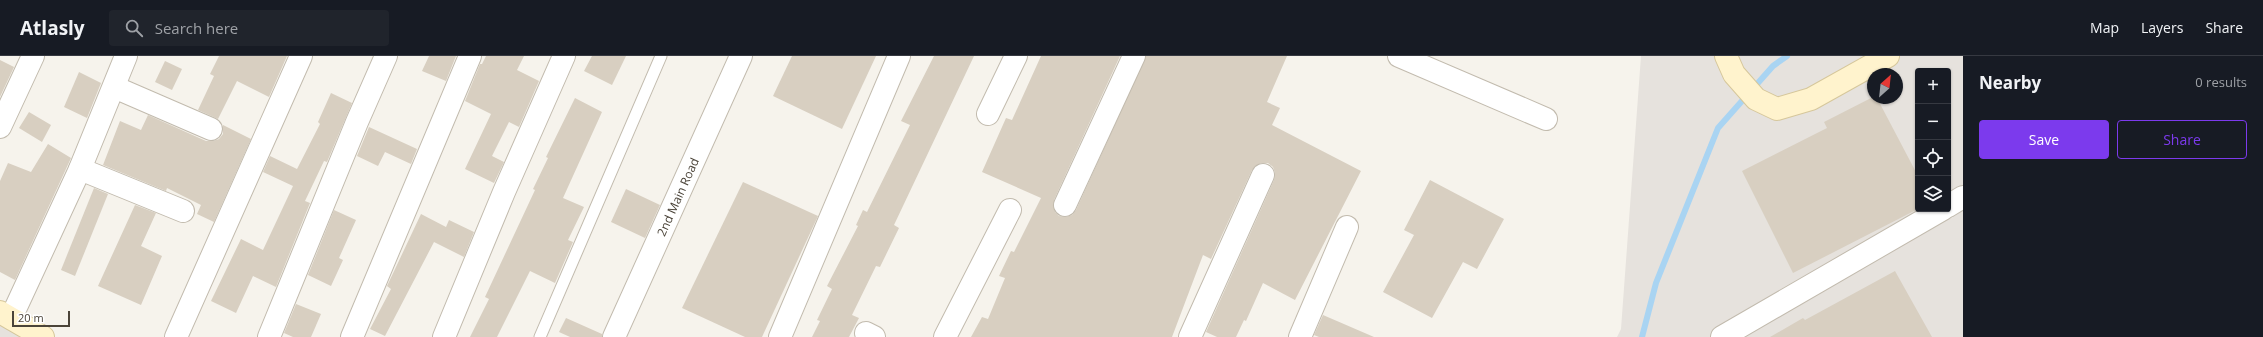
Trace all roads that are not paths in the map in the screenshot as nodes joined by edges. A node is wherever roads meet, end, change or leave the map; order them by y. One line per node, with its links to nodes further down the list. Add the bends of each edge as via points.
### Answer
1 (32, 56): 18 (street)
2 (126, 56): 15 (street)
3 (300, 56): 31 (street)
4 (386, 56): 32 (street, via 356,122)
5 (470, 56): 33 (street)
6 (564, 56): 34 (street)
7 (660, 56): 35 (lane)
8 (741, 56): 36 (street, 2nd Main Road)
9 (899, 56): 37 (street)
10 (1016, 56): 16 (street)
11 (1134, 56): 24 (street)
12 (1398, 56): 17 (street)
13 (1726, 56): 14 (street, via 1734,74 1750,92 1777,109 1811,99)
14 (1888, 56)
15 (114, 87): 19 (street); 20 (street)
16 (988, 114)
17 (1546, 119)
18 (0, 127)
19 (211, 130)
20 (80, 170): 26 (street); 29 (street)
21 (1263, 175): 39 (street)
22 (1963, 197): 23 (street)
23 (1951, 204)
24 (1065, 205)
25 (1010, 210): 38 (street)
26 (183, 211)
27 (1938, 212): 41 (street)
28 (1347, 227): 40 (street)
29 (5, 315): 30 (street)
30 (43, 337)
31 (176, 337)
32 (269, 337)
33 (352, 337)
34 (444, 337)
35 (540, 337)
36 (614, 337)
37 (780, 337)
38 (946, 337)
39 (1190, 337)
40 (1300, 337)
41 (1722, 337)

